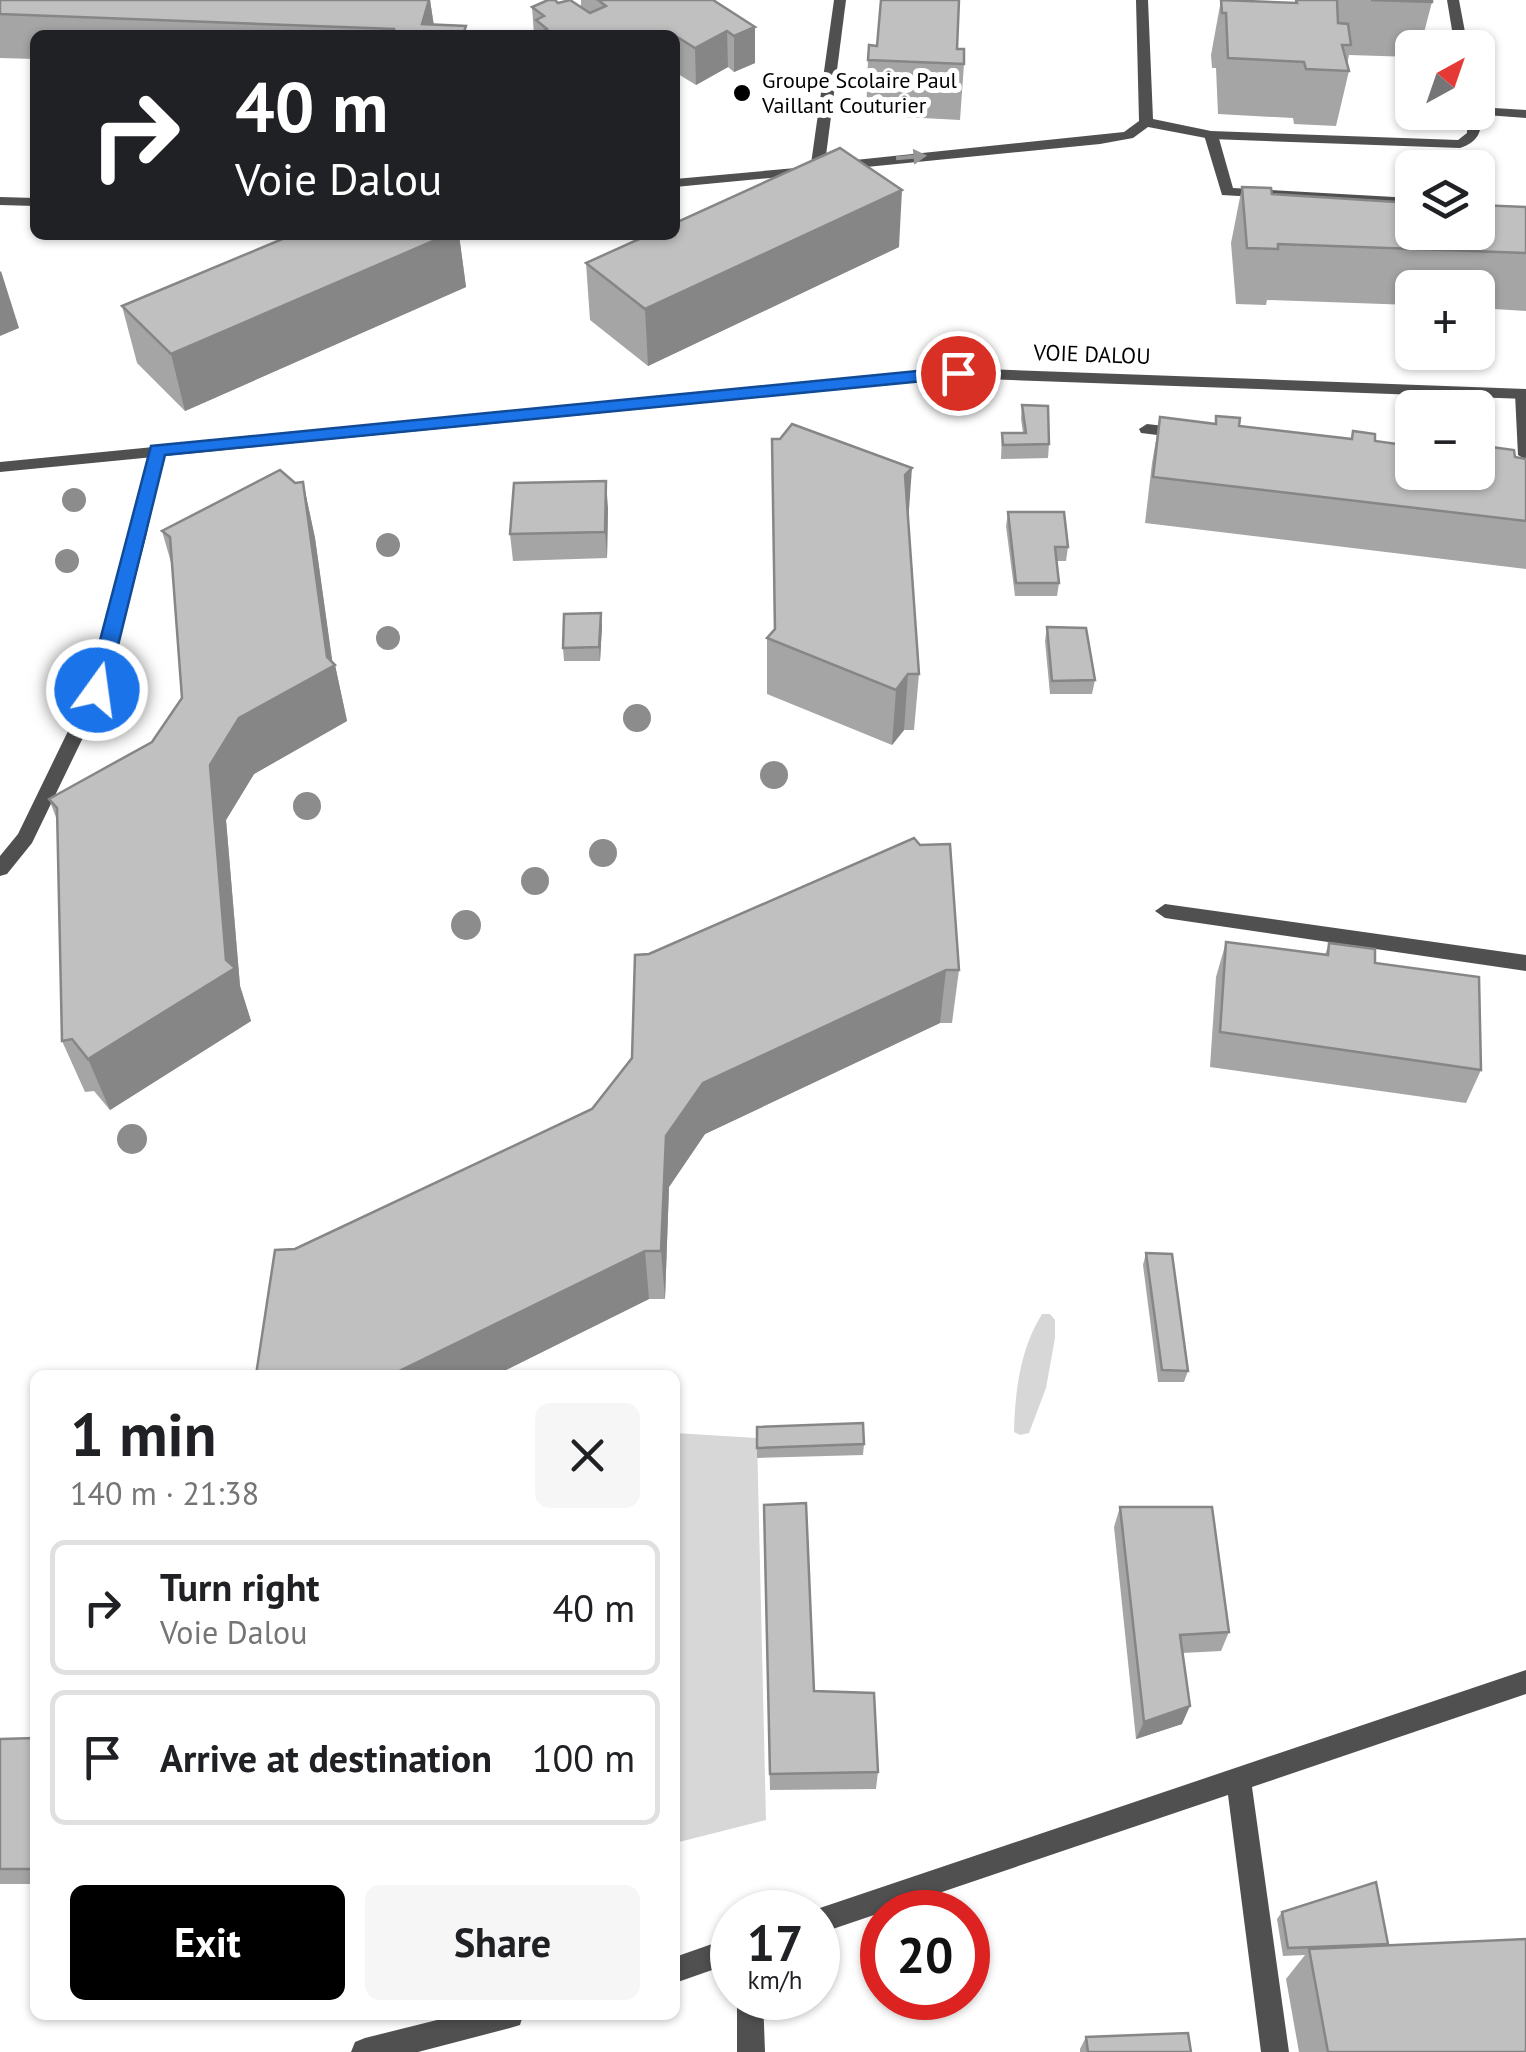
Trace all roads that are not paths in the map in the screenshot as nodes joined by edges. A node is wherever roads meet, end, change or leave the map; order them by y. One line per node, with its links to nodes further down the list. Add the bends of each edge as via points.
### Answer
1 (840, 0): 10 (street)
2 (1142, 0): 7 (street)
3 (1453, 0): 4 (street)
4 (1459, 30)
5 (1495, 113): 6 (street)
6 (1526, 114)
7 (1146, 122): 9 (street); 10 (street, one-way to 7, via 1100,140 1128,135)
8 (1475, 130): 9 (street, via 1460,144)
9 (1210, 135): 13 (street, via 1227,192)
10 (817, 170): 11 (street)
11 (680, 183)
12 (0, 201): 14 (street)
13 (1395, 201)
14 (30, 202)
15 (1525, 394): 18 (street, VOIE DALOU, via 958,373); 19 (street)
16 (1147, 429): 17 (street)
17 (1204, 436)
18 (157, 450): 20 (street, VOIE DALOU); 21 (street, via 97,690 25,838)
19 (1526, 455)
20 (0, 467)
21 (0, 869)
22 (1165, 911): 23 (street)
23 (1526, 962)
24 (1526, 1682): 25 (street)
25 (1238, 1779): 26 (street); 33 (street)
26 (840, 1914)
27 (710, 1958): 28 (street)
28 (680, 1968)
29 (490, 2020): 31 (street)
30 (751, 2020): 32 (street)
31 (365, 2052)
32 (752, 2052)
33 (1275, 2052)

